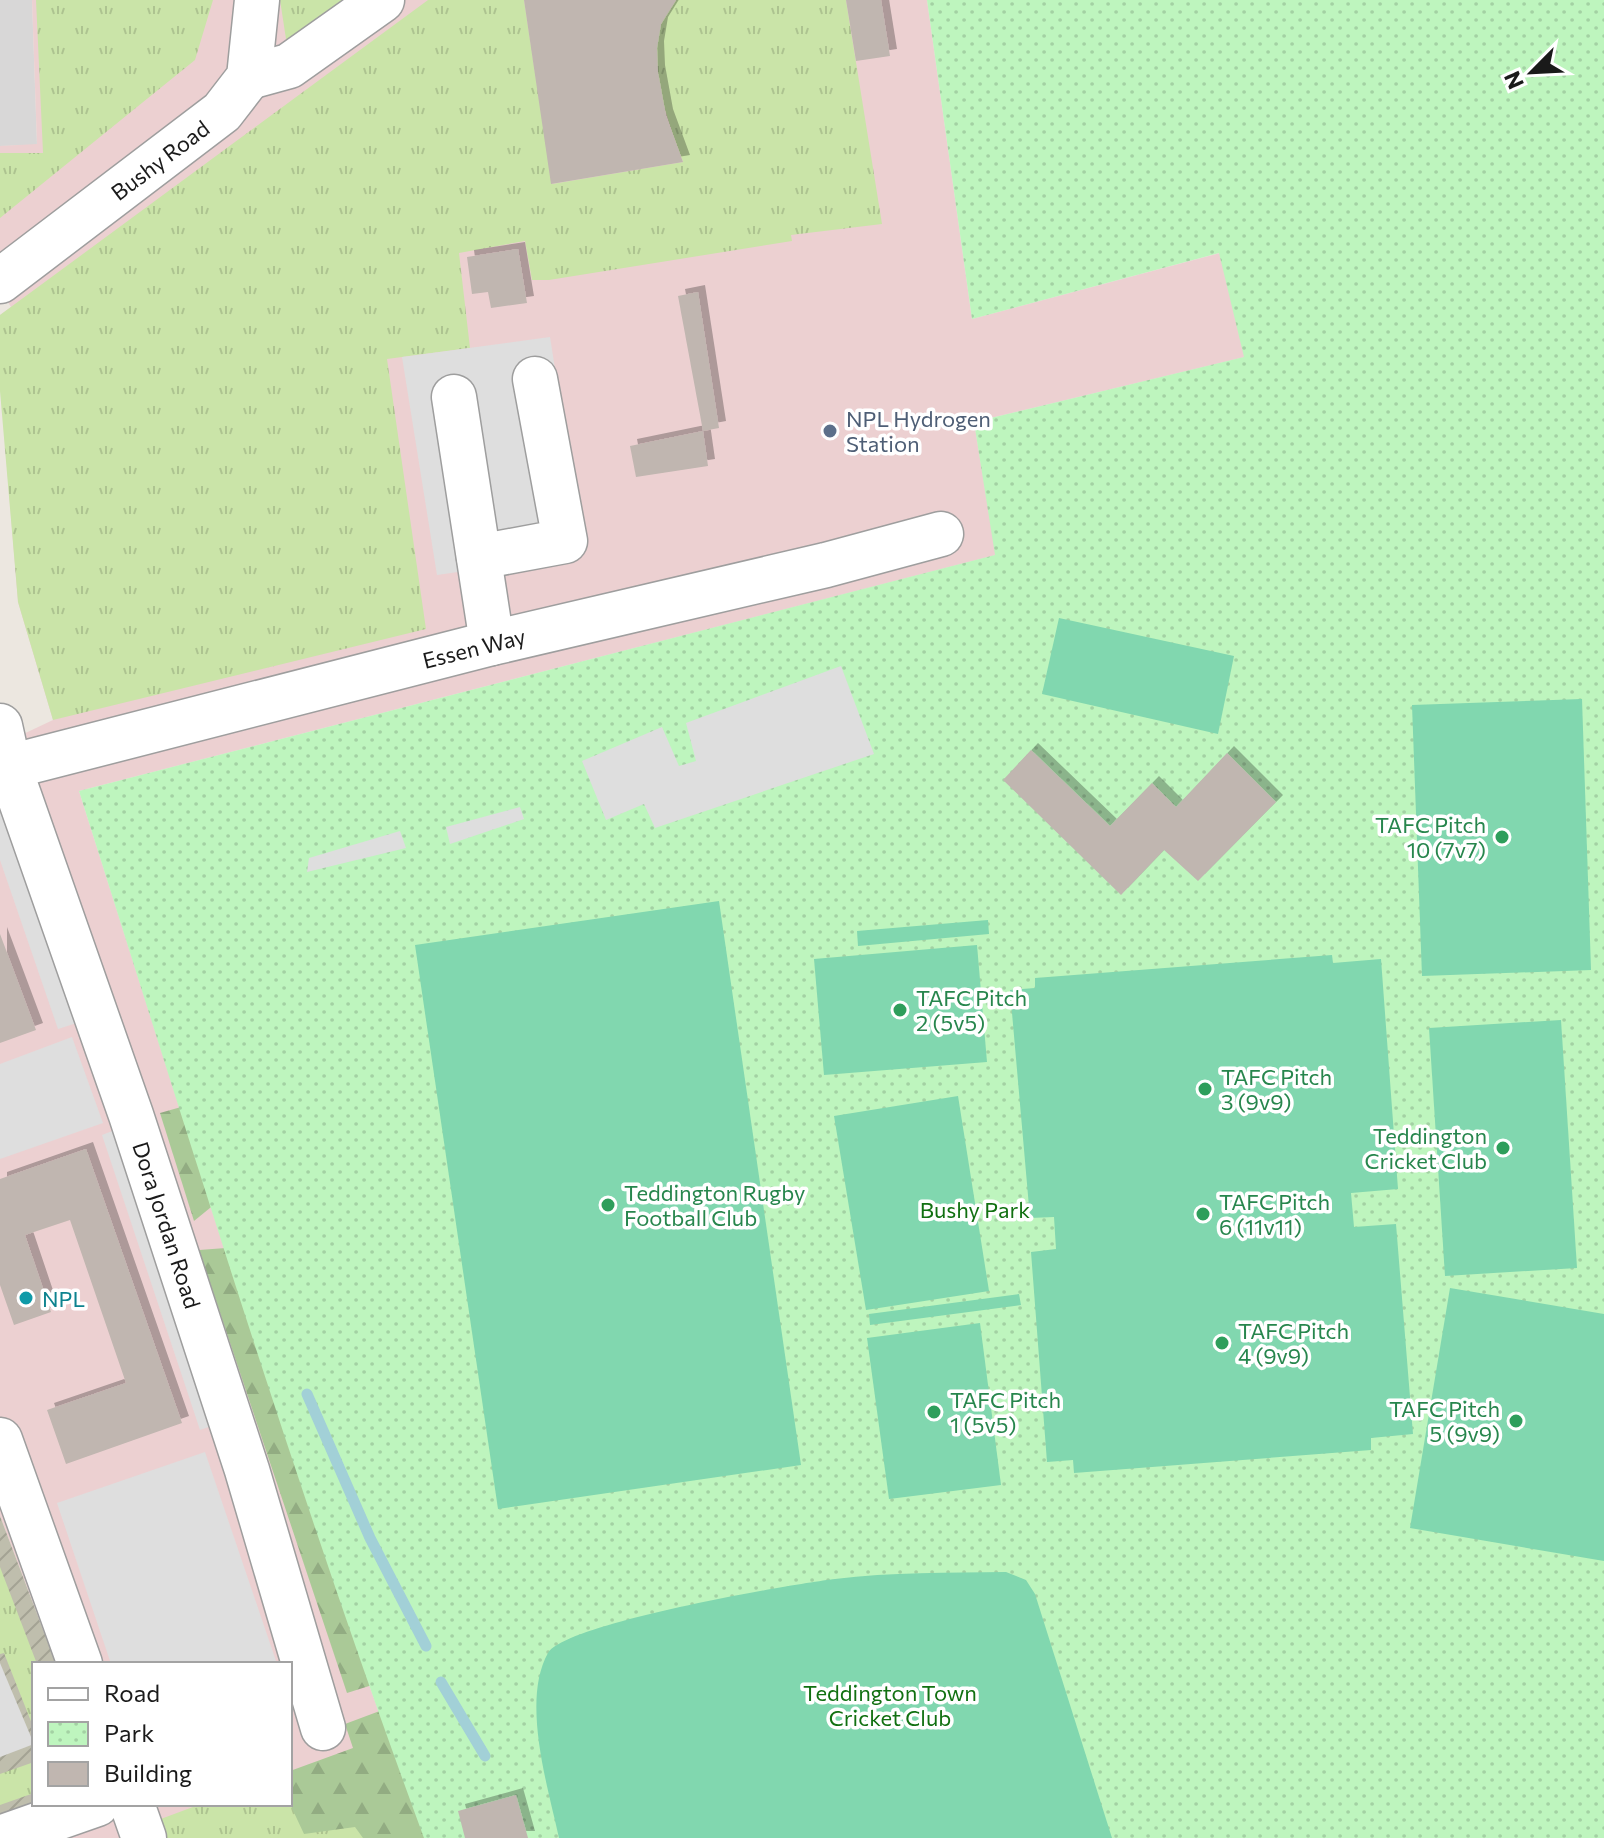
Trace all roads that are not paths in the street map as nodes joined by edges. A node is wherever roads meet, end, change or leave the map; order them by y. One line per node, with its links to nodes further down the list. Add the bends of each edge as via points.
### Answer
1 (257, 0): 3 (street)
2 (382, 0): 3 (street, via 289,66)
3 (249, 77): 4 (street, Bushy Road, via 205,126)
4 (0, 281)
5 (535, 379): 8 (street, via 565,541)
6 (454, 397): 8 (street)
7 (941, 534): 9 (street, Essen Way)
8 (479, 557): 9 (street)
9 (492, 643): 10 (street, Essen Way)
10 (4, 746): 13 (street, Dora Jordan Road, via 256,1498)
11 (0, 1440): 12 (street)
12 (79, 1662)
13 (321, 1727)
14 (91, 1806): 16 (street)
15 (133, 1806): 17 (street)
16 (0, 1838)
17 (144, 1838)

